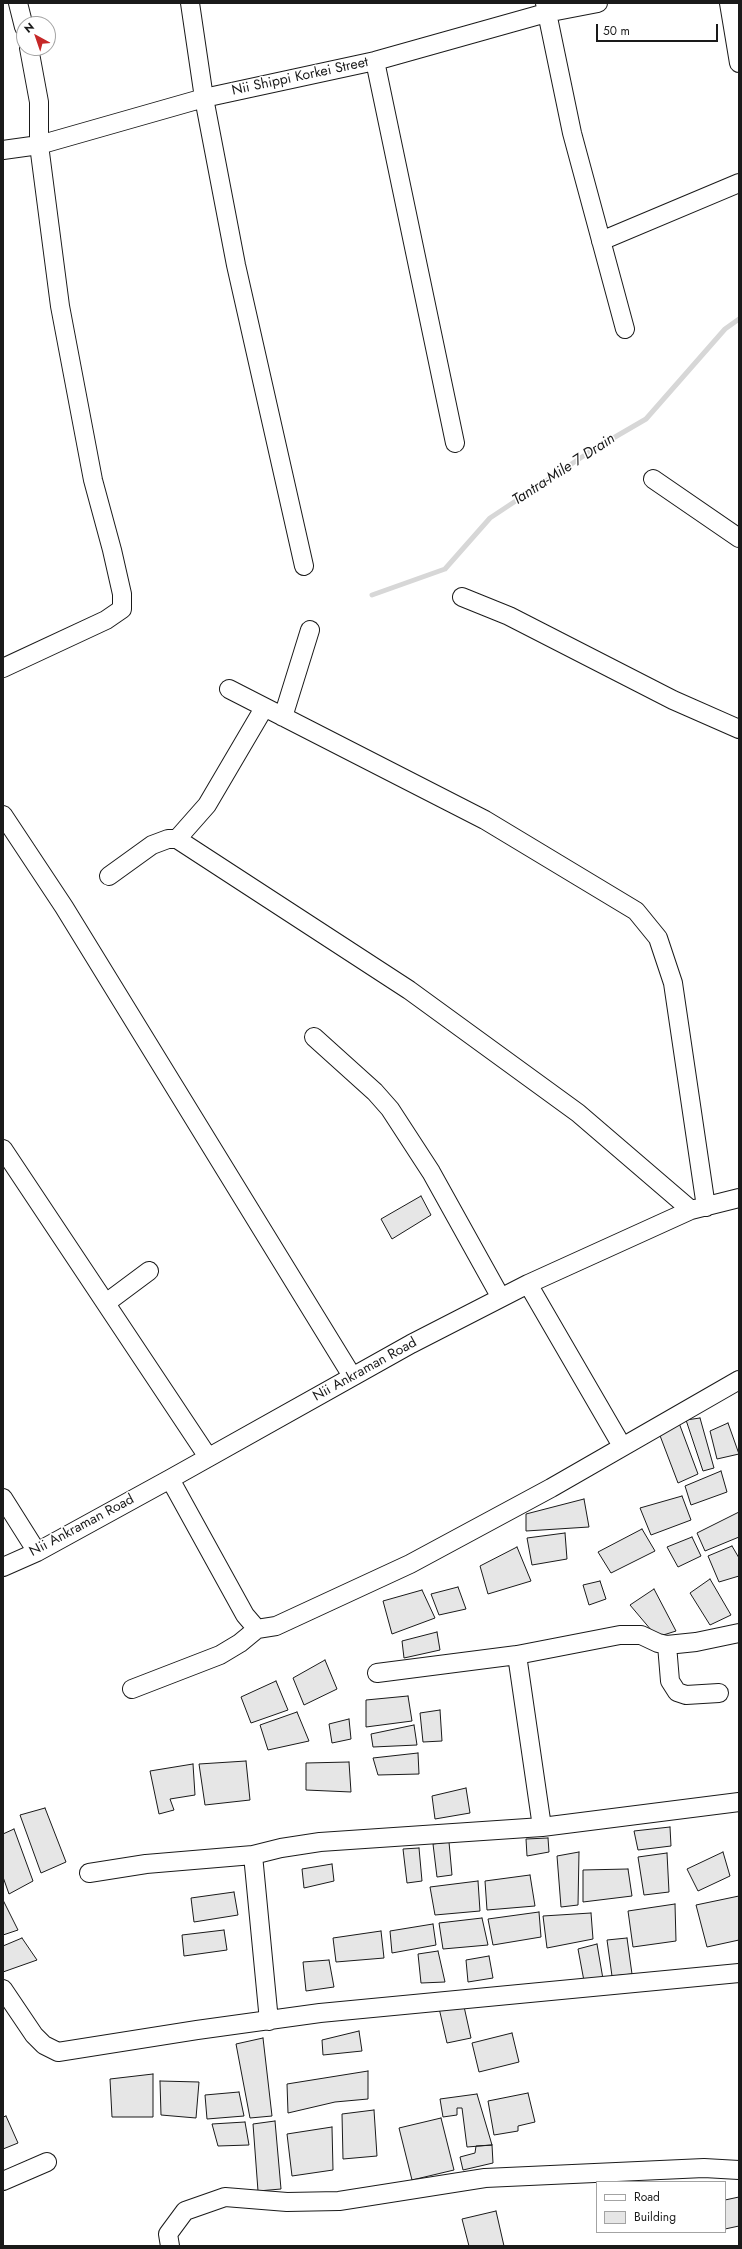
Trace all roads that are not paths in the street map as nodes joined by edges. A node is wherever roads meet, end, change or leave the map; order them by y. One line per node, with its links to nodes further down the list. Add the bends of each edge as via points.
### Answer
1 (18, 3): 6 (street)
2 (190, 3): 10 (street)
3 (598, 3): 5 (street, Nii Shippi Korkei Street)
4 (729, 3): 9 (street)
5 (546, 8): 8 (street, Nii Shippi Korkei Street); 14 (street, via 572,132)
6 (21, 16)
7 (30, 56): 11 (street, via 39,102)
8 (375, 61): 10 (street, Nii Shippi Korkei Street); 16 (street)
9 (739, 63)
10 (204, 98): 11 (street, Nii Shippi Korkei Street); 19 (street, via 236,265)
11 (39, 145): 12 (street, Nii Shippi Korkei Street); 22 (street, via 60,306 93,480 122,594 122,609 106,620)
12 (3, 150)
13 (739, 183): 14 (street)
14 (602, 241): 15 (street)
15 (625, 329)
16 (455, 443)
17 (653, 479): 18 (street)
18 (739, 538)
19 (304, 566)
20 (462, 597): 26 (street, via 509,616 672,700)
21 (310, 630): 25 (street)
22 (3, 668)
23 (229, 689): 24 (street)
24 (264, 708): 25 (street); 28 (street, via 207,805)
25 (283, 717): 33 (street, via 484,820 636,911 658,938 674,983)
26 (739, 729)
27 (3, 815): 38 (street, via 68,914)
28 (176, 839): 29 (street, via 152,845); 33 (street, via 415,995 578,1113)
29 (109, 876)
30 (314, 1037): 36 (street, via 375,1092 397,1120 431,1172)
31 (3, 1149): 37 (street)
32 (739, 1198): 33 (street, Nii Ankraman Road)
33 (699, 1208): 35 (street, Nii Ankraman Road)
34 (149, 1271): 37 (street)
35 (528, 1284): 36 (street, Nii Ankraman Road); 40 (street)
36 (501, 1298): 38 (street, Nii Ankraman Road)
37 (106, 1302): 41 (street)
38 (352, 1376): 41 (street, Nii Ankraman Road)
39 (739, 1380): 40 (street)
40 (622, 1446): 46 (street, via 551,1488 410,1564 276,1626)
41 (208, 1457): 42 (street, Nii Ankraman Road)
42 (170, 1479): 44 (street, Nii Ankraman Road); 46 (street, via 245,1616)
43 (3, 1498): 44 (street)
44 (37, 1552): 45 (street, Nii Ankraman Road)
45 (3, 1567)
46 (256, 1629): 51 (street, via 220,1655)
47 (739, 1633): 48 (street)
48 (667, 1645): 49 (street, via 632,1634); 52 (street, via 670,1681 677,1692 686,1695)
49 (517, 1655): 50 (street); 54 (street)
50 (377, 1673)
51 (132, 1689)
52 (719, 1693)
53 (739, 1802): 54 (street)
54 (542, 1827): 55 (street, via 345,1840 281,1848)
55 (253, 1855): 56 (street, via 146,1864); 59 (street)
56 (89, 1873)
57 (739, 1974): 59 (street, via 320,2013)
58 (3, 1989): 59 (street, via 34,2034 44,2045 58,2052 197,2030)
59 (269, 2022)
60 (47, 2162): 62 (street)
61 (739, 2170): 63 (street, via 673,2169 485,2178 339,2201 287,2202 225,2197 184,2211 168,2234)
62 (3, 2181)
63 (170, 2246)

